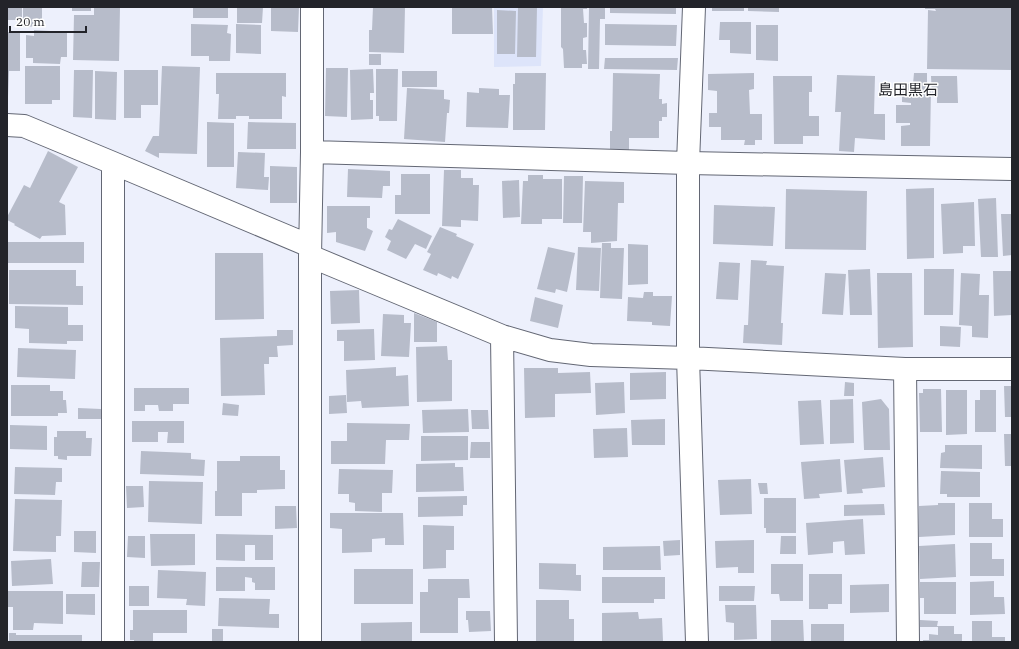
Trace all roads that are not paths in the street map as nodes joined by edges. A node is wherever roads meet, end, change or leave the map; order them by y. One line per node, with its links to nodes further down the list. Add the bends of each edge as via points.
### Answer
1 (312, 7): 4 (street)
2 (694, 7): 6 (street)
3 (7, 125): 5 (street, via 24,126)
4 (312, 152): 6 (street); 8 (street)
5 (113, 163): 8 (street); 13 (street)
6 (688, 163): 7 (street); 10 (street)
7 (1012, 168)
8 (310, 251): 9 (street); 14 (street)
9 (502, 336): 10 (street, via 550,350); 15 (street)
10 (688, 358): 11 (street); 16 (street)
11 (905, 369): 12 (street); 17 (street)
12 (1012, 369)
13 (113, 642)
14 (310, 642)
15 (506, 642)
16 (696, 642)
17 (908, 642)

